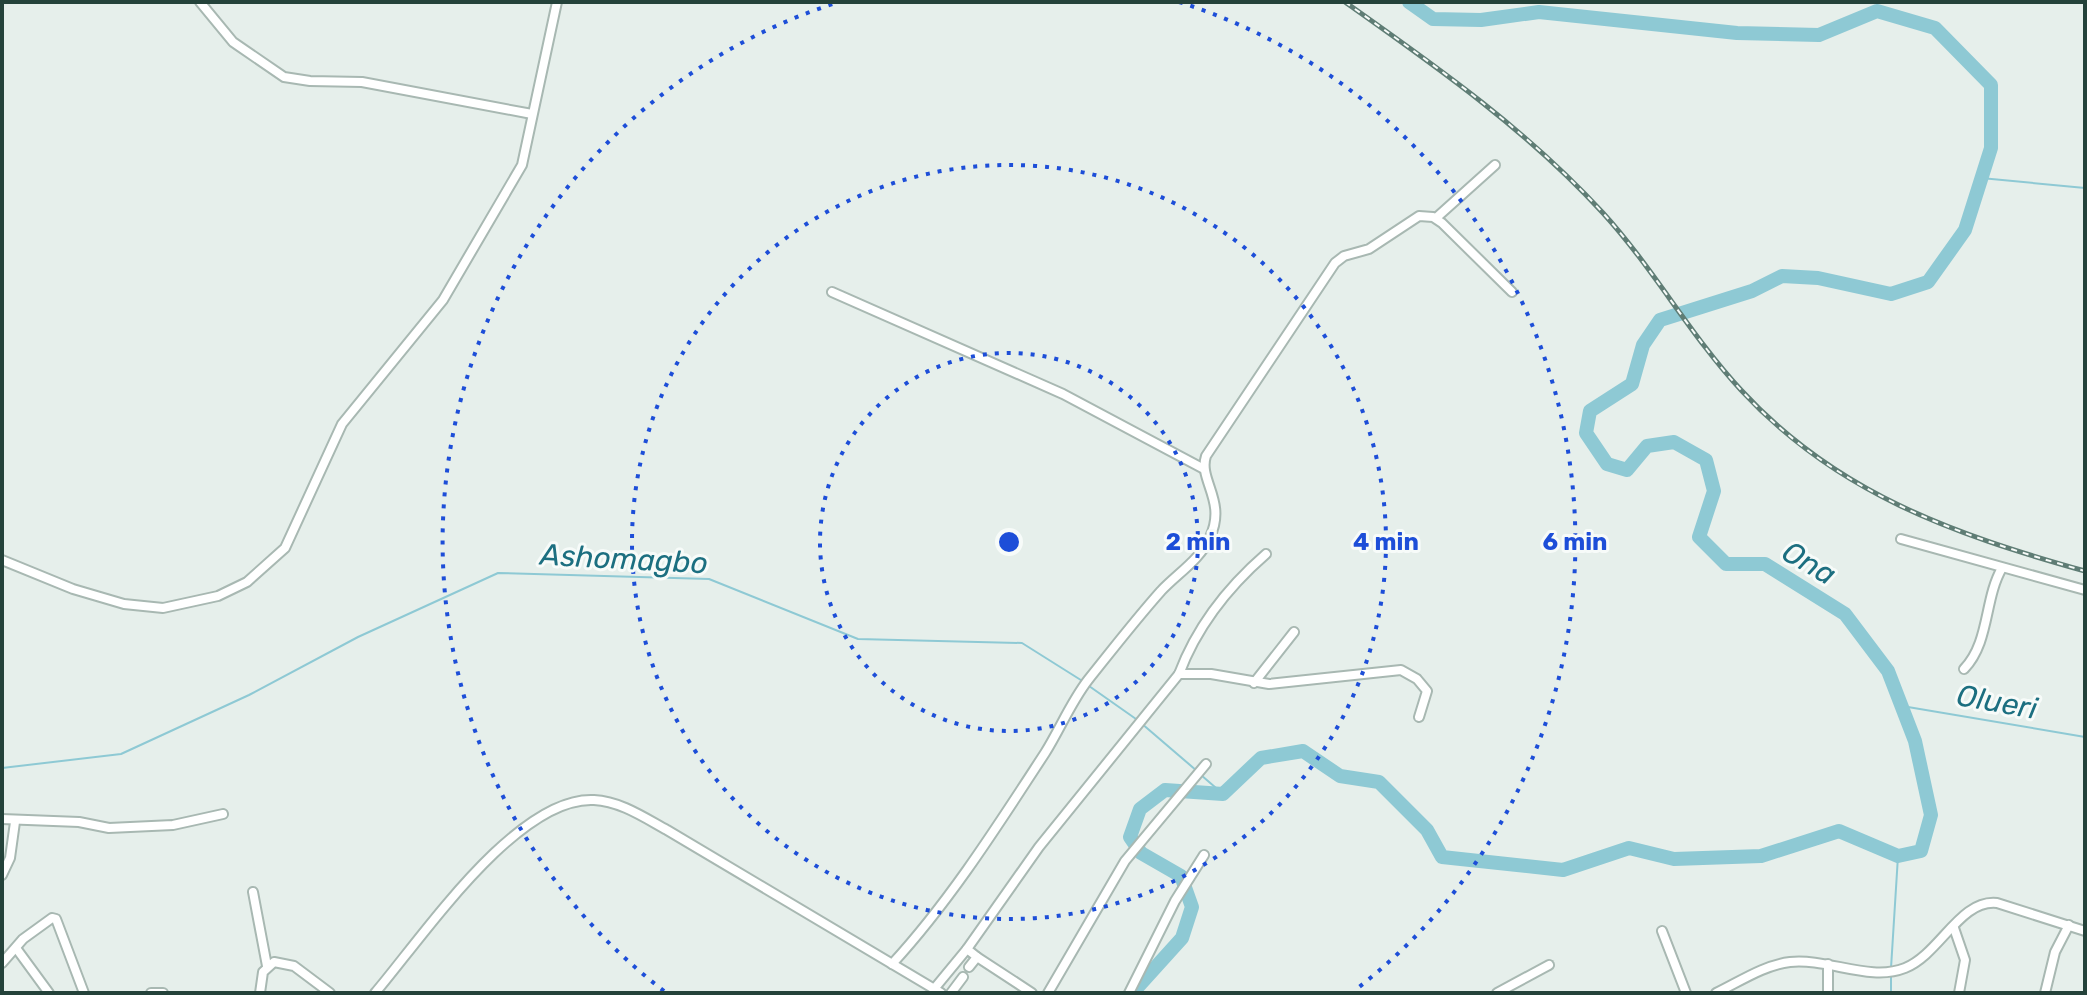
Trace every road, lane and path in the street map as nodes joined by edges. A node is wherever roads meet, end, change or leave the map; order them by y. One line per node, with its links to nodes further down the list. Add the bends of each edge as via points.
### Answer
1 (200, 2): 3 (street, via 233,42 284,77 362,82)
2 (557, 2): 3 (street)
3 (532, 114): 11 (street, via 522,165 458,277 342,424 294,534 247,582 218,596 163,608 124,604 73,589)
4 (1495, 165): 5 (street)
5 (1436, 218): 7 (street); 8 (street, via 1419,216 1369,249 1338,259 1213,444)
6 (832, 292): 8 (street, via 1052,388)
7 (1512, 292)
8 (1204, 469): 34 (street, via 1217,510 1211,537 1086,683 995,828 911,946)
9 (1901, 539): 12 (street)
10 (1266, 554): 16 (street, via 1228,589)
11 (2, 560)
12 (2002, 568): 13 (street); 15 (street, via 1978,645)
13 (2085, 590)
14 (1294, 632): 17 (street)
15 (1964, 669)
16 (1179, 674): 17 (street); 31 (street, via 1039,847)
17 (1254, 683): 18 (street, via 1401,670 1427,691)
18 (1419, 717)
19 (1206, 764): 50 (street, via 1125,861)
20 (223, 814): 22 (street, via 173,825 118,828)
21 (2, 819): 22 (street)
22 (15, 822): 24 (street)
23 (1204, 855): 51 (street)
24 (2, 875)
25 (253, 892): 37 (street)
26 (2069, 925): 27 (street, via 1982,902); 29 (street); 57 (street, via 2055,952)
27 (1954, 928): 35 (street, via 1919,962 1891,974); 56 (street, via 1965,960)
28 (1662, 931): 53 (street)
29 (2085, 931)
30 (16, 948): 33 (street); 41 (street); 42 (street, via 56,919)
31 (967, 949): 32 (street); 40 (street)
32 (977, 957): 38 (street); 49 (street)
33 (2, 963)
34 (892, 964): 40 (street); 47 (street, via 644,817 607,801 578,800 538,815 509,841)
35 (1828, 964): 54 (street, via 1775,966); 55 (street)
36 (1549, 965): 52 (street)
37 (267, 966): 45 (street); 46 (street, via 294,966)
38 (969, 967)
39 (963, 977): 48 (street)
40 (937, 991)
41 (49, 993)
42 (84, 993)
43 (151, 993): 44 (street)
44 (163, 993)
45 (260, 993)
46 (330, 993)
47 (375, 993)
48 (951, 993)
49 (1032, 993)
50 (1048, 993)
51 (1129, 993)
52 (1497, 993)
53 (1686, 993)
54 (1716, 993)
55 (1828, 993)
56 (1959, 993)
57 (2045, 993)

